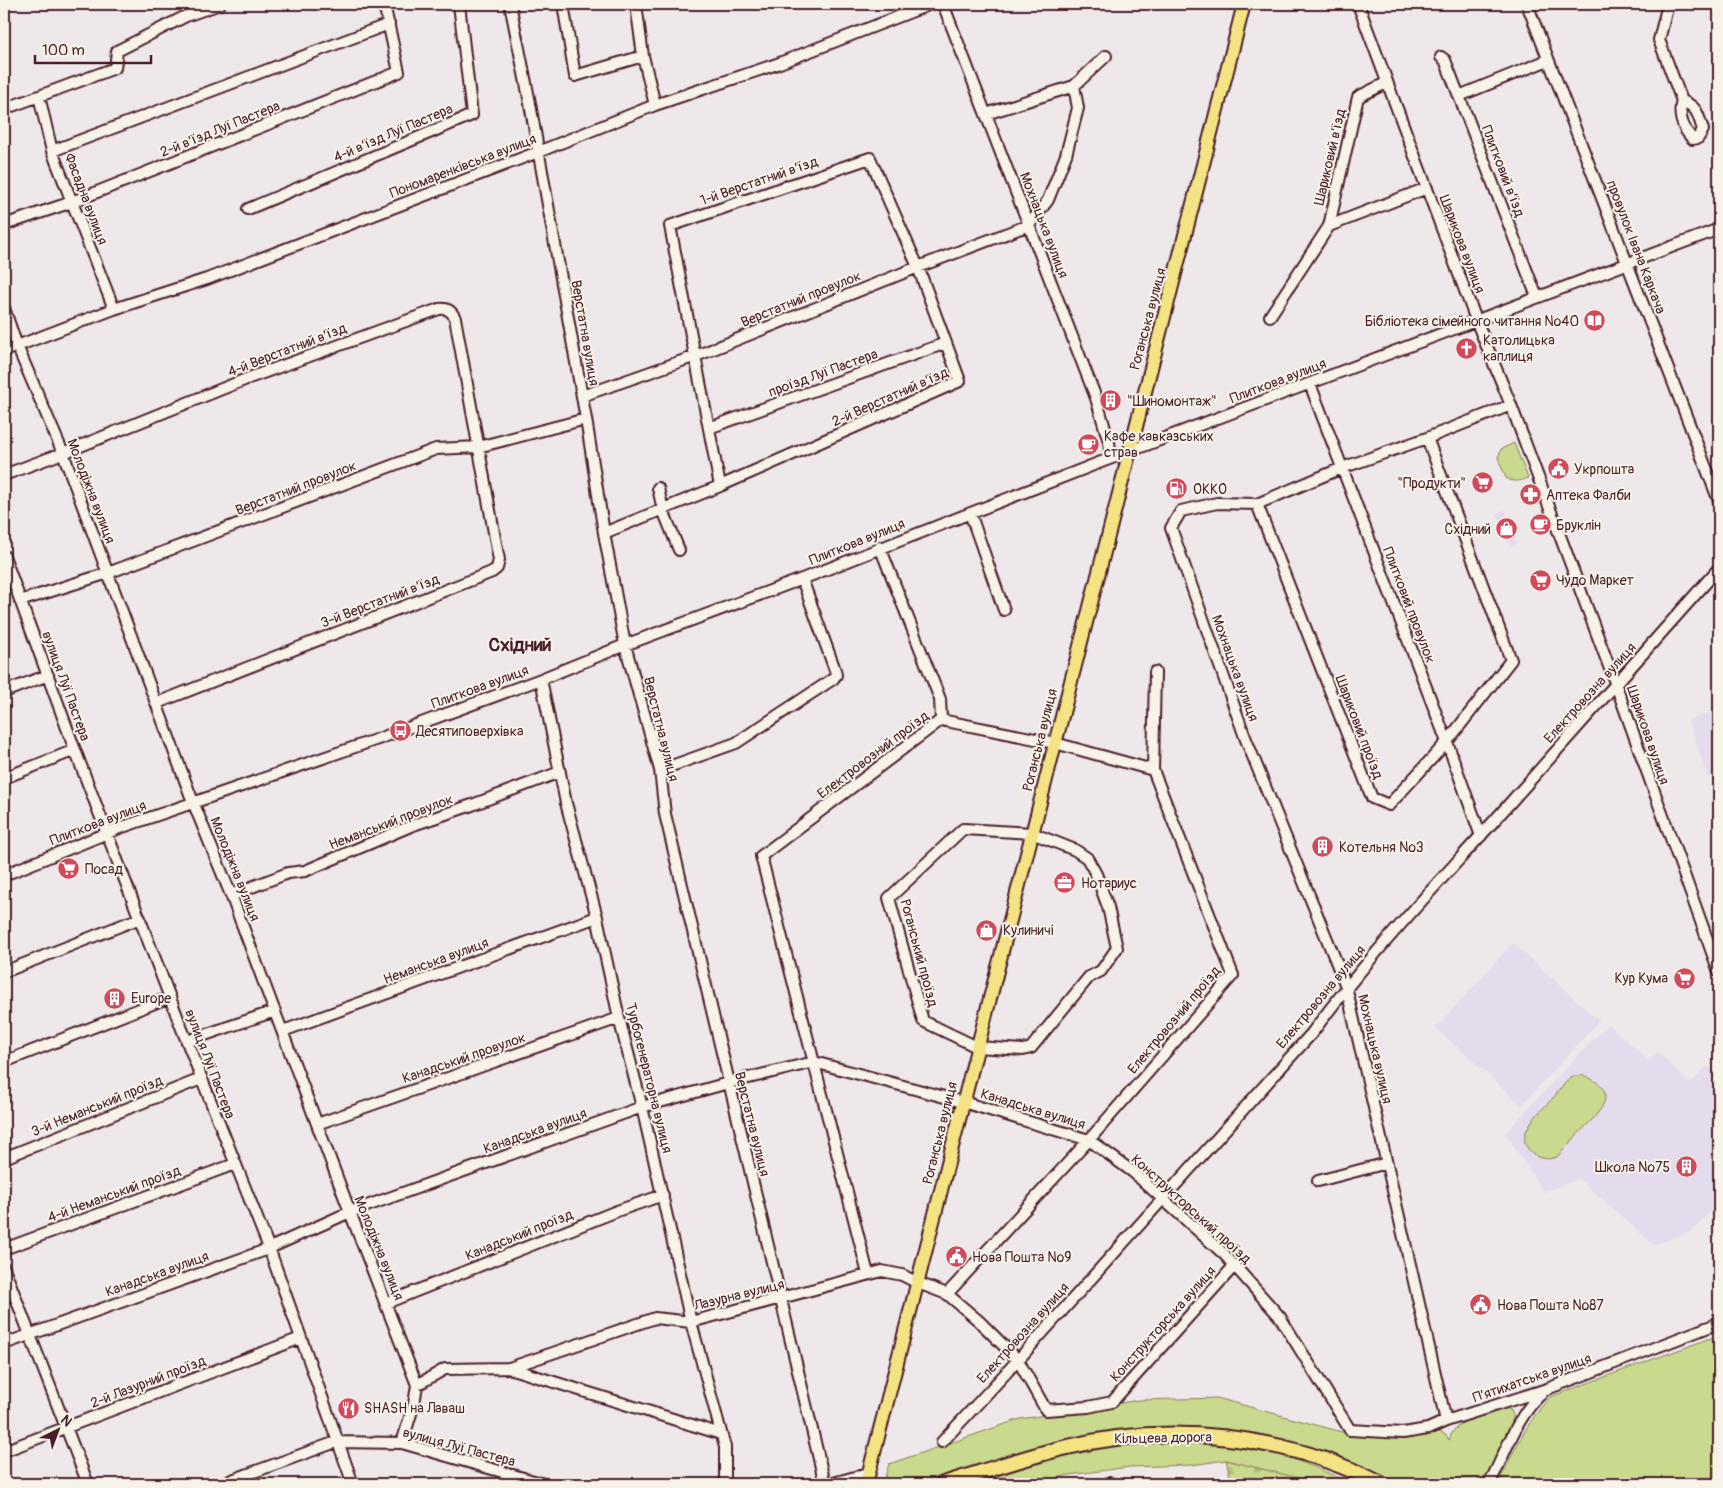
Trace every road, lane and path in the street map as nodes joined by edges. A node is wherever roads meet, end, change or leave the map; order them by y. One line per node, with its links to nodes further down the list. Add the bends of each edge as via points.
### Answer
1 (220, 4): 20 (street, via 186,16 117,50 115,68)
2 (384, 4): 13 (street, 2-й в’їзд Луї Пастера)
3 (459, 4): 30 (street, 4-й в’їзд Луї Пастера, via 472,115)
4 (510, 4): 27 (street, Верстатна вулиця)
5 (563, 4): 14 (street, via 575,76)
6 (636, 4): 14 (street)
7 (931, 4): 23 (street, Пономаренківська вулиця, via 777,64)
8 (943, 4): 25 (street, Мохнацька вулиця)
9 (1244, 4): 53 (main road, Роганська вулиця)
10 (1358, 4): 18 (street, Шарикова вулиця)
11 (1527, 4): 17 (street, провулок Івана Каркача)
12 (1668, 4): 22 (street, via 1659,40)
13 (388, 24): 26 (street); 29 (street, 2-й в’їзд Луї Пастера, via 399,72)
14 (643, 56): 23 (street)
15 (1106, 56): 19 (street)
16 (1440, 57): 21 (street, Плитковий в’їзд, via 1445,60)
17 (1548, 60): 21 (street); 35 (street, провулок Івана Каркача)
18 (1386, 82): 28 (street, Шарикова вулиця); 33 (street, Шариковий в’їзд, via 1358,97)
19 (1074, 86): 25 (street); 31 (street, via 1078,108 1066,155 1048,200)
20 (39, 96): 24 (street); 26 (street, Фасадна вулиця)
21 (1459, 96): 37 (street, Плитковий в’їзд)
22 (1682, 101)
23 (654, 105): 27 (street, Пономаренківська вулиця)
24 (4, 109)
25 (986, 114): 31 (street, Мохнацька вулиця)
26 (52, 151): 29 (street, Фасадна вулиця)
27 (538, 152): 39 (street, Пономаренківська вулиця, via 208,279); 47 (street, Верстатна вулиця)
28 (1426, 188): 33 (street, Шариковий в’їзд); 41 (street, Шарикова вулиця)
29 (72, 202): 32 (street, 2-й в’їзд Луї Пастера); 39 (street, Фасадна вулиця)
30 (248, 209)
31 (1029, 225): 36 (street, Верстатний провулок); 55 (street, Мохнацька вулиця, via 1096,398)
32 (4, 226)
33 (1328, 226): 40 (street, Шариковий в’їзд)
34 (1719, 230): 35 (street, Плиткова вулиця)
35 (1629, 264): 37 (street, Плиткова вулиця); 60 (street, провулок Івана Каркача)
36 (918, 267): 42 (street, 2-й Верстатний в’їзд); 45 (street, Верстатний провулок); 45 (street, 1-й Верстатний в’їзд, via 870,158 670,226)
37 (1537, 297): 41 (street, Плиткова вулиця)
38 (4, 308): 43 (street, Молодіжна вулиця)
39 (114, 309): 43 (street, Пономаренківська вулиця)
40 (1270, 316)
41 (1476, 320): 46 (street, Плиткова вулиця); 48 (street, Шарикова вулиця)
42 (946, 343): 50 (street, проїзд Луї Пастера); 58 (street, 2-й Верстатний в’їзд, via 960,382)
43 (17, 346): 44 (street, Пономаренківська вулиця); 54 (street, Молодіжна вулиця)
44 (4, 351)
45 (696, 356): 47 (street, Верстатний провулок); 50 (street)
46 (1310, 384): 53 (street, Плиткова вулиця); 56 (street, Плитковий провулок)
47 (582, 396): 49 (street, Верстатна вулиця)
48 (1511, 405): 51 (street); 77 (street, Шарикова вулиця)
49 (586, 420): 52 (street, Верстатний провулок); 64 (street, Верстатна вулиця)
50 (709, 428): 58 (street)
51 (1427, 438): 56 (street); 81 (street, Шариковий проїзд, via 1511,660)
52 (478, 447): 54 (street, 4-й Верстатний в’їзд, via 455,318 446,308 249,378); 69 (street, Верстатний провулок, via 436,449); 79 (street, 3-й Верстатний в’їзд, via 499,560 492,572)
53 (1130, 451): 55 (street, Плиткова вулиця); 82 (main road, Роганська вулиця)
54 (62, 453): 57 (street, 4-й Верстатний в’їзд); 69 (street, Молодіжна вулиця)
55 (1111, 458): 63 (street, Плиткова вулиця)
56 (1342, 468): 61 (street); 81 (street, Плитковий провулок)
57 (4, 475)
58 (720, 486): 62 (street, 2-й Верстатний в’їзд)
59 (658, 488): 62 (street)
60 (1719, 500)
61 (1258, 504): 81 (street, Шариковий проїзд, via 1372,798 1390,806); 98 (street, Мохнацька вулиця, via 1217,503 1181,511 1170,528 1245,737)
62 (663, 510): 64 (street, 2-й Верстатний в’їзд); 66 (street)
63 (970, 513): 65 (street, Плиткова вулиця); 72 (street)
64 (604, 533): 73 (street, Верстатна вулиця)
65 (880, 547): 70 (street, Плиткова вулиця); 80 (street, via 940,699)
66 (679, 550)
67 (4, 556): 71 (street, вулиця Луї Пастера)
68 (1719, 568): 77 (street, Електровозна вулиця)
69 (108, 573): 71 (street, Верстатний провулок); 79 (street, Молодіжна вулиця)
70 (802, 579): 73 (street, Плиткова вулиця); 84 (street, via 836,675 736,743)
71 (20, 601): 75 (street, вулиця Луї Пастера)
72 (1004, 610)
73 (625, 645): 76 (street, Плиткова вулиця); 84 (street, Верстатна вулиця)
74 (1155, 672): 85 (street)
75 (48, 675): 78 (street); 83 (street, вулиця Луї Пастера)
76 (541, 680): 86 (street, Турбогенераторна вулиця); 88 (street, Плиткова вулиця)
77 (1616, 685): 91 (street, Електровозна вулиця); 97 (street, Шарикова вулиця)
78 (4, 692)
79 (157, 703): 88 (street, Молодіжна вулиця)
80 (941, 720): 82 (street, Електровозний проїзд); 106 (street, Електровозний проїзд, via 762,856)
81 (1447, 742): 91 (street, Плитковий провулок)
82 (1056, 743): 85 (street, Електровозний проїзд); 90 (main road, Роганська вулиця)
83 (75, 750): 87 (street); 89 (street, вулиця Луї Пастера)
84 (660, 770): 108 (street, Верстатна вулиця, via 664,814)
85 (1153, 770): 112 (street, Електровозний проїзд, via 1233,975)
86 (560, 772): 93 (street, Неманський провулок, via 413,825 306,870 288,873); 94 (street, Турбогенераторна вулиця)
87 (4, 778)
88 (194, 802): 89 (street, Плиткова вулиця); 93 (street, Молодіжна вулиця)
89 (107, 833): 92 (street, Плиткова вулиця); 95 (street, вулиця Луї Пастера)
90 (1032, 833): 104 (main road, Роганська вулиця); 104 (street, Роганський проїзд, via 1087,858 1108,907 1117,948 1101,971 1089,977 1031,1048); 104 (street, Роганський проїзд, via 963,829 889,898 924,1021)
91 (1481, 836): 98 (street, Електровозна вулиця)
92 (4, 875)
93 (231, 895): 100 (street, Молодіжна вулиця)
94 (597, 917): 101 (street, Турбогенераторна вулиця); 102 (street, Неманська вулиця)
95 (140, 918): 96 (street); 99 (street, вулиця Луї Пастера)
96 (4, 972)
97 (1719, 972)
98 (1346, 986): 114 (street, Мохнацька вулиця); 118 (street, Електровозна вулиця, via 1312,1033)
99 (170, 997): 103 (street, вулиця Луї Пастера); 105 (street)
100 (276, 1011): 102 (street, Молодіжна вулиця); 103 (street)
101 (619, 1018): 110 (street, Турбогенераторна вулиця); 111 (street, Канадський провулок)
102 (283, 1031): 111 (street, Молодіжна вулиця)
103 (187, 1041): 107 (street, вулиця Луї Пастера)
104 (977, 1047): 109 (main road, Роганська вулиця)
105 (4, 1062)
106 (814, 1062): 108 (street, Канадська вулиця); 109 (street, Канадська вулиця); 124 (street, Електровозний проїзд)
107 (202, 1079): 113 (street, 3-й Неманський проїзд); 115 (street, вулиця Луї Пастера)
108 (728, 1083): 110 (street, Канадська вулиця); 127 (street, Верстатна вулиця)
109 (963, 1102): 112 (street, Канадська вулиця); 125 (main road, Роганська вулиця)
110 (642, 1107): 117 (street, Турбогенераторна вулиця); 119 (street, Канадська вулиця)
111 (317, 1124): 119 (street, Молодіжна вулиця)
112 (1089, 1140): 118 (street, Конструкторський проїзд); 126 (street, Електровозний проїзд)
113 (4, 1158)
114 (1387, 1162): 116 (street); 139 (street, Мохнацька вулиця)
115 (234, 1164): 120 (street, вулиця Луї Пастера); 121 (street, 4-й Неманський проїзд)
116 (1318, 1181)
117 (663, 1195): 128 (street, Канадський проїзд); 129 (street, Турбогенераторна вулиця)
118 (1163, 1199): 122 (street, Конструкторський проїзд); 134 (street, Електровозна вулиця)
119 (350, 1212): 120 (street, Канадська вулиця); 128 (street, Молодіжна вулиця)
120 (269, 1248): 131 (street, Канадська вулиця); 132 (street, вулиця Луї Пастера)
121 (4, 1249)
122 (1234, 1266): 138 (street, Конструкторська вулиця); 141 (street, Конструкторський проїзд, via 1280,1317)
123 (4, 1268): 131 (street)
124 (868, 1274): 125 (street, Лазурна вулиця, via 882,1271 902,1275); 127 (street, Лазурна вулиця)
125 (918, 1283): 126 (street, Лазурна вулиця); 147 (main road, Роганська вулиця)
126 (947, 1294): 134 (street, Лазурна вулиця)
127 (780, 1299): 129 (street, Лазурна вулиця); 153 (street, Верстатна вулиця)
128 (386, 1303): 136 (street, Молодіжна вулиця)
129 (691, 1322): 135 (street, Лазурна вулиця, via 655,1318); 142 (street, Турбогенераторна вулиця)
130 (1719, 1324): 137 (street, П’ятихатська вулиця)
131 (29, 1334): 133 (street, Канадська вулиця); 140 (street)
132 (301, 1338): 140 (street, 2-й Лазурний проїзд); 143 (street, вулиця Луї Пастера)
133 (4, 1344)
134 (1018, 1360): 138 (street, Лазурна вулиця, via 1046,1410); 144 (street, Електровозна вулиця)
135 (509, 1368): 136 (street, Лазурна вулиця, via 445,1369); 142 (street, Лазурна вулиця)
136 (417, 1385): 145 (street)
137 (1547, 1389): 139 (street, П’ятихатська вулиця); 157 (street, via 1524,1414)
138 (1112, 1402)
139 (1446, 1421): 141 (street, П’ятихатська вулиця, via 1428,1430 1404,1433)
140 (65, 1428): 146 (street, 2-й Лазурний проїзд); 148 (street)
141 (1350, 1430)
142 (721, 1434): 152 (street, Турбогенераторна вулиця, via 725,1447)
143 (336, 1442): 145 (street, вулиця Луї Пастера); 149 (street); 150 (street, вулиця Луї Пастера)
144 (942, 1442)
145 (402, 1443): 151 (street, вулиця Луї Пастера)
146 (4, 1451)
147 (867, 1479): 154 (street)
148 (88, 1484)
149 (221, 1484)
150 (353, 1484)
151 (544, 1484)
152 (725, 1484)
153 (825, 1484)
154 (830, 1484)
155 (943, 1484): 156 (highway, Кільцева дорога, via 1064,1448 1104,1440 1141,1436 1211,1436 1251,1440 1289,1449 1326,1460)
156 (1381, 1484)
157 (1489, 1484)

